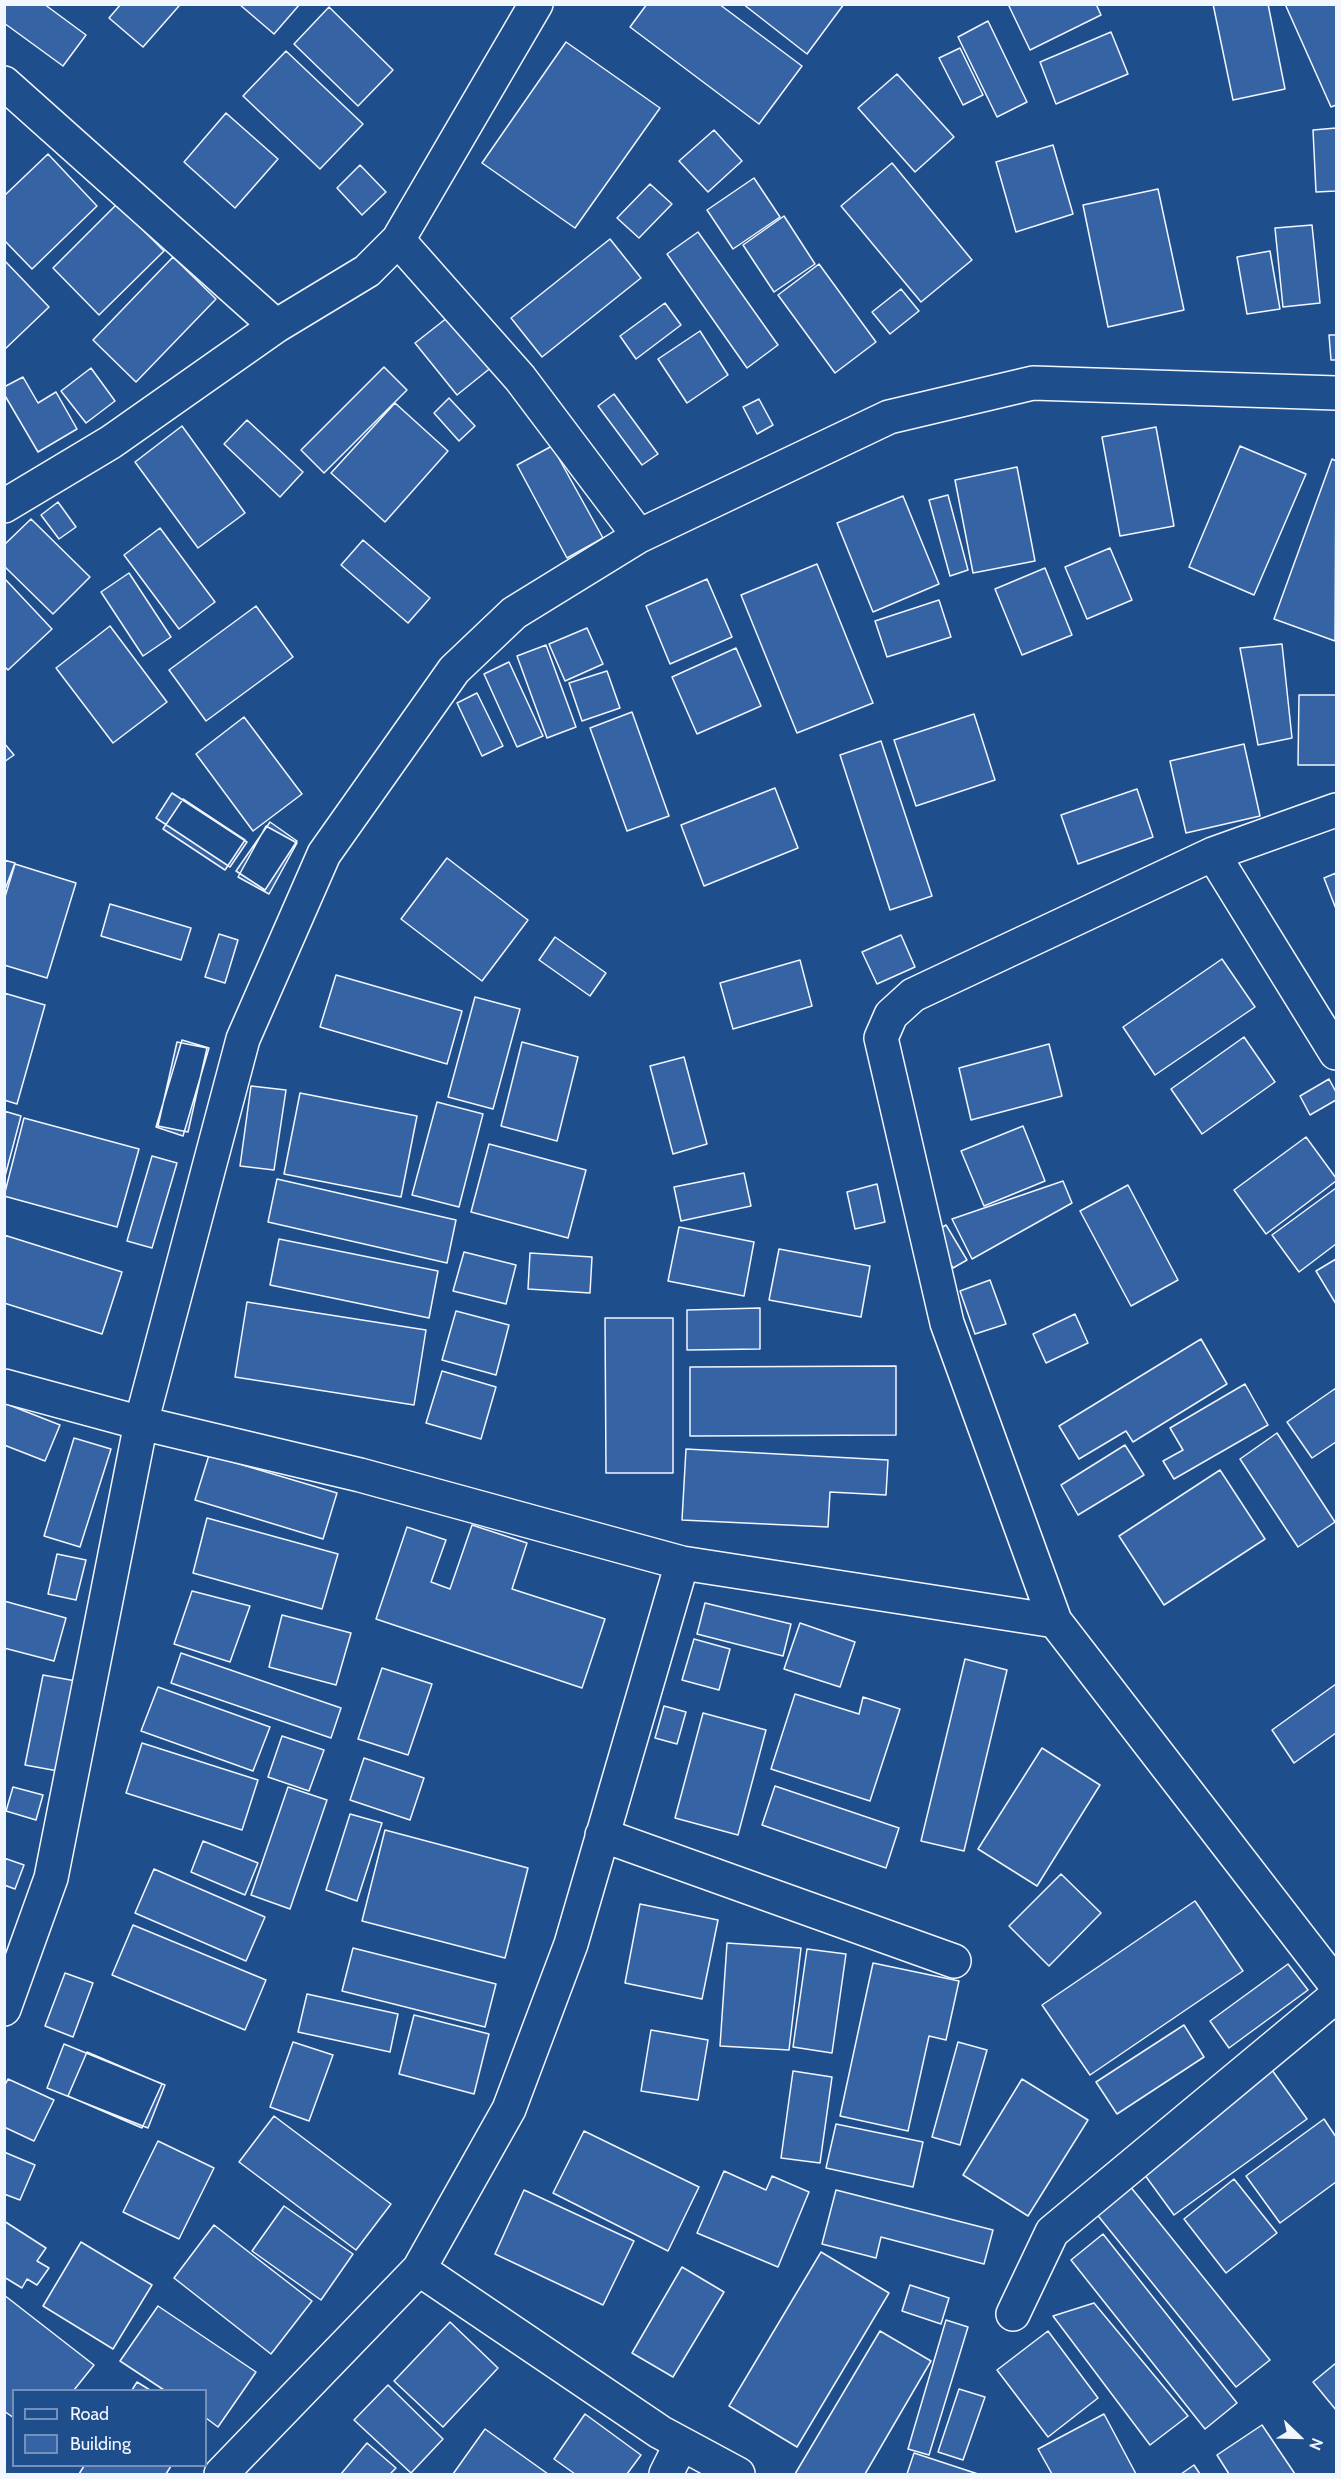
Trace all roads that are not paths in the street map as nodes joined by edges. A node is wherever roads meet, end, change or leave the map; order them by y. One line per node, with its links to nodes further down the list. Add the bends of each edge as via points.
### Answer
1 (536, 4): 3 (street)
2 (4, 83): 4 (street)
3 (398, 240): 4 (street, via 367,271); 7 (street, via 520,378)
4 (276, 327): 6 (street, via 111,442)
5 (1336, 393): 7 (street, via 1033,383 890,417)
6 (4, 506)
7 (639, 536): 12 (street, via 514,613 454,670 324,854 243,1040)
8 (1336, 810): 9 (street)
9 (1213, 854): 10 (street); 14 (street, via 913,995 891,1015 881,1038 947,1323)
10 (1336, 1053)
11 (4, 1386): 12 (street)
12 (141, 1423): 13 (street, via 360,1475); 19 (street, via 51,1878)
13 (682, 1563): 14 (street); 15 (street)
14 (1055, 1622): 17 (street)
15 (603, 1835): 16 (street); 20 (street, via 571,1944 509,2109)
16 (954, 1961)
17 (1336, 1985)
18 (1336, 1996): 21 (street, via 1052,2232)
19 (4, 2009)
20 (419, 2269): 22 (street); 23 (street)
21 (1013, 2314)
22 (681, 2444): 24 (street); 25 (street)
23 (221, 2475)
24 (666, 2475)
25 (738, 2475)

